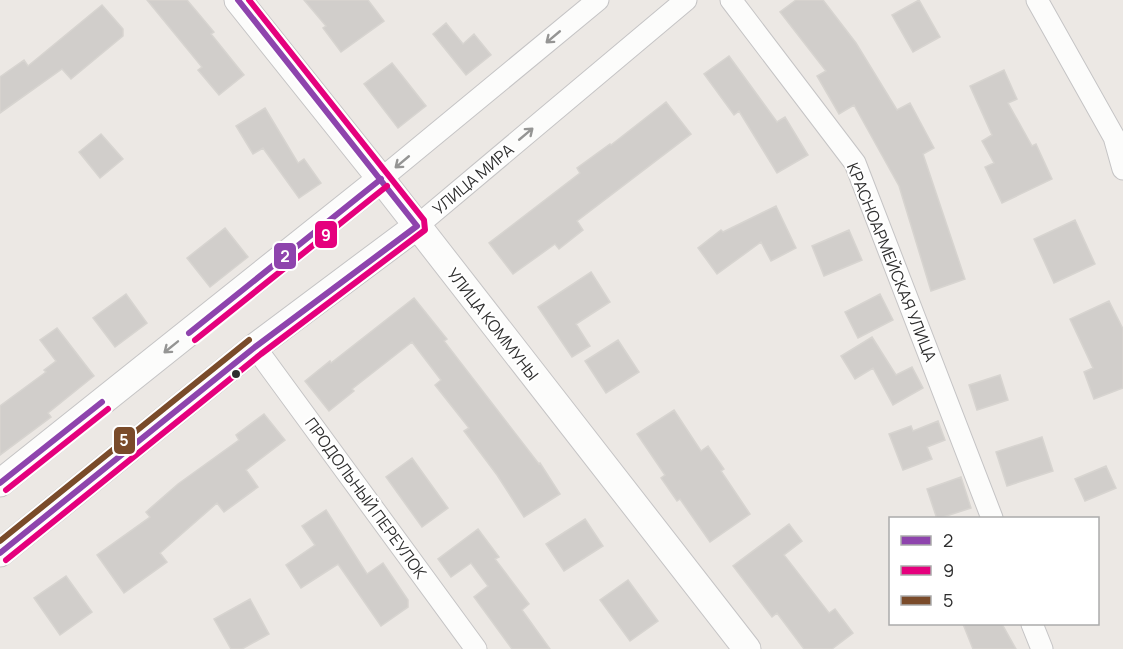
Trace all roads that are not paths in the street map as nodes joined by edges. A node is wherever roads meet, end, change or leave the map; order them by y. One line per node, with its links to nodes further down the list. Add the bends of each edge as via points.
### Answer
1 (238, 0): 7 (street, УЛИЦА КОММУНЫ)
2 (598, 0): 7 (street, one-way to 7)
3 (686, 0): 8 (street, УЛИЦА МИРА, one-way to 3)
4 (731, 0): 11 (street, КРАСНОАРМЕЙСКАЯ УЛИЦА, via 855,163)
5 (1037, 0): 6 (street, via 1114,137)
6 (1123, 169)
7 (381, 179): 8 (street, УЛИЦА КОММУНЫ); 10 (street, one-way to 10)
8 (417, 226): 9 (street, УЛИЦА МИРА); 15 (street, УЛИЦА КОММУНЫ)
9 (255, 346): 12 (street, УЛИЦА МИРА); 14 (street, ПРОДОЛЬНЫЙ ПЕРЕУЛОК)
10 (0, 483)
11 (991, 517)
12 (0, 553)
13 (1032, 625): 16 (street)
14 (476, 649)
15 (747, 649)
16 (1042, 649)

